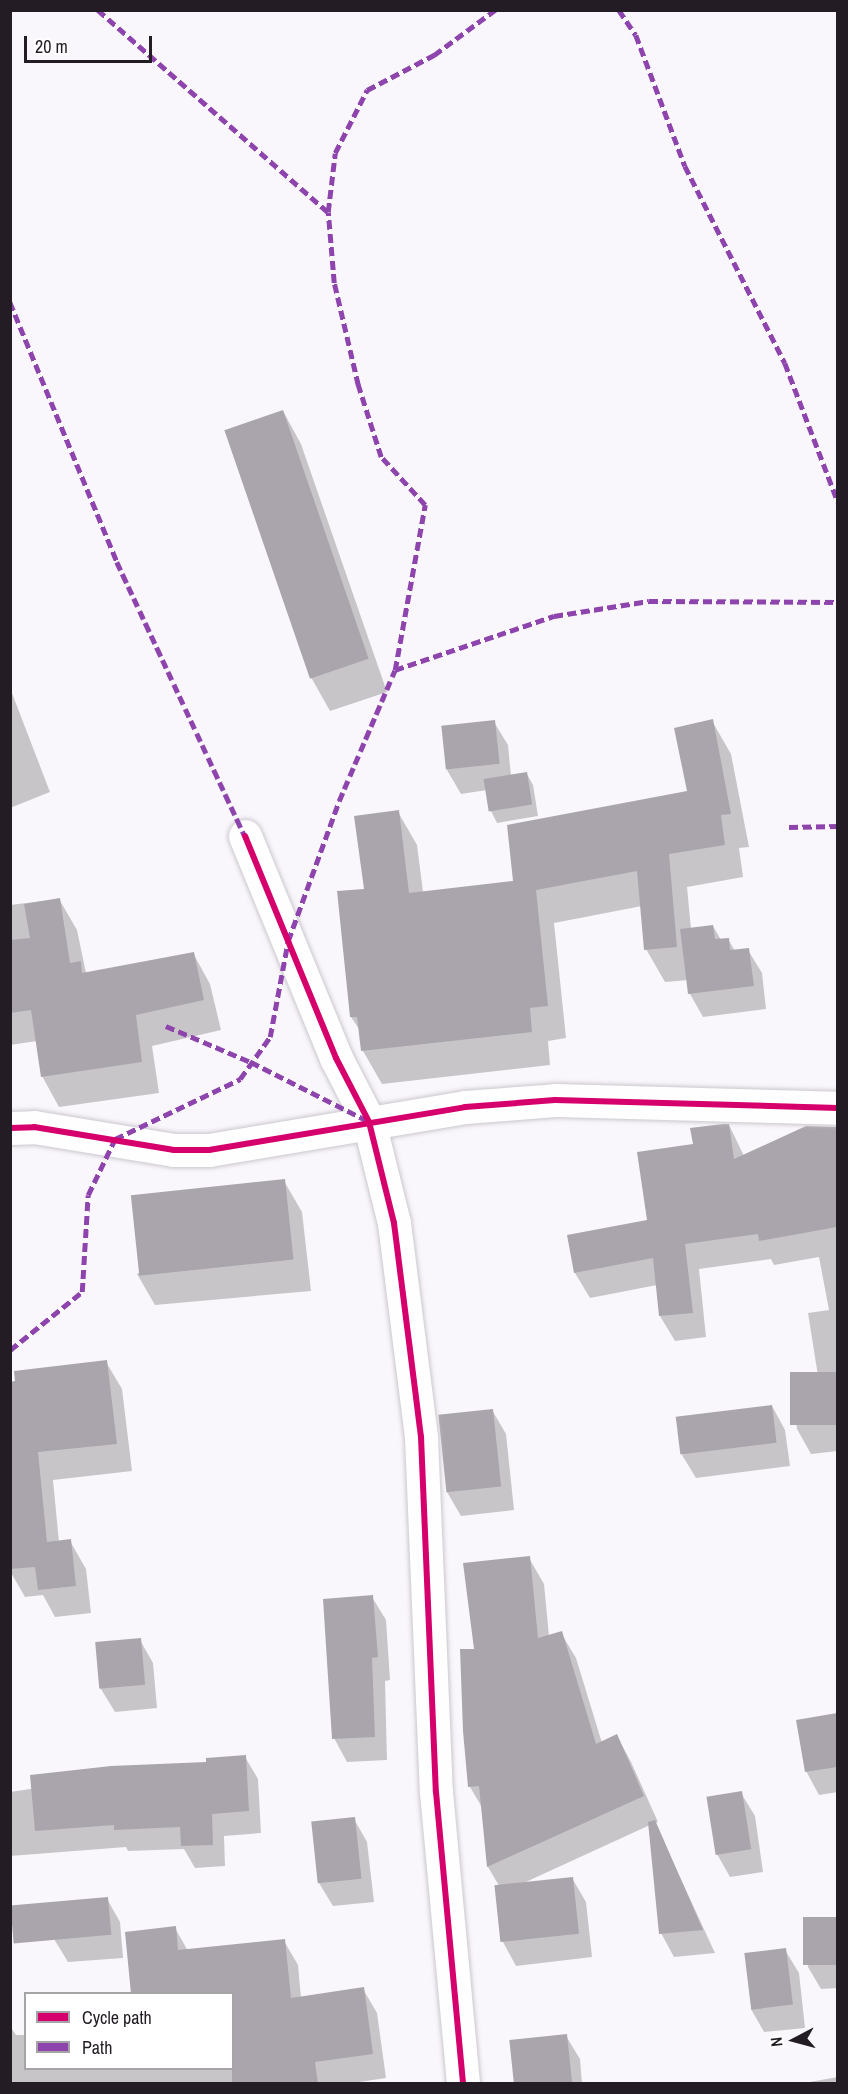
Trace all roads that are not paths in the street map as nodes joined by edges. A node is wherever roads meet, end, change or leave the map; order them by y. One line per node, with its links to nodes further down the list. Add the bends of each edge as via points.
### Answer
1 (244, 836): 3 (street, via 336,1058)
2 (837, 1108): 3 (street, via 555,1100 465,1107)
3 (369, 1122): 4 (street, via 209,1150 174,1150 34,1127); 5 (street, via 394,1223 421,1437 436,1792)
4 (10, 1128)
5 (462, 2084)

